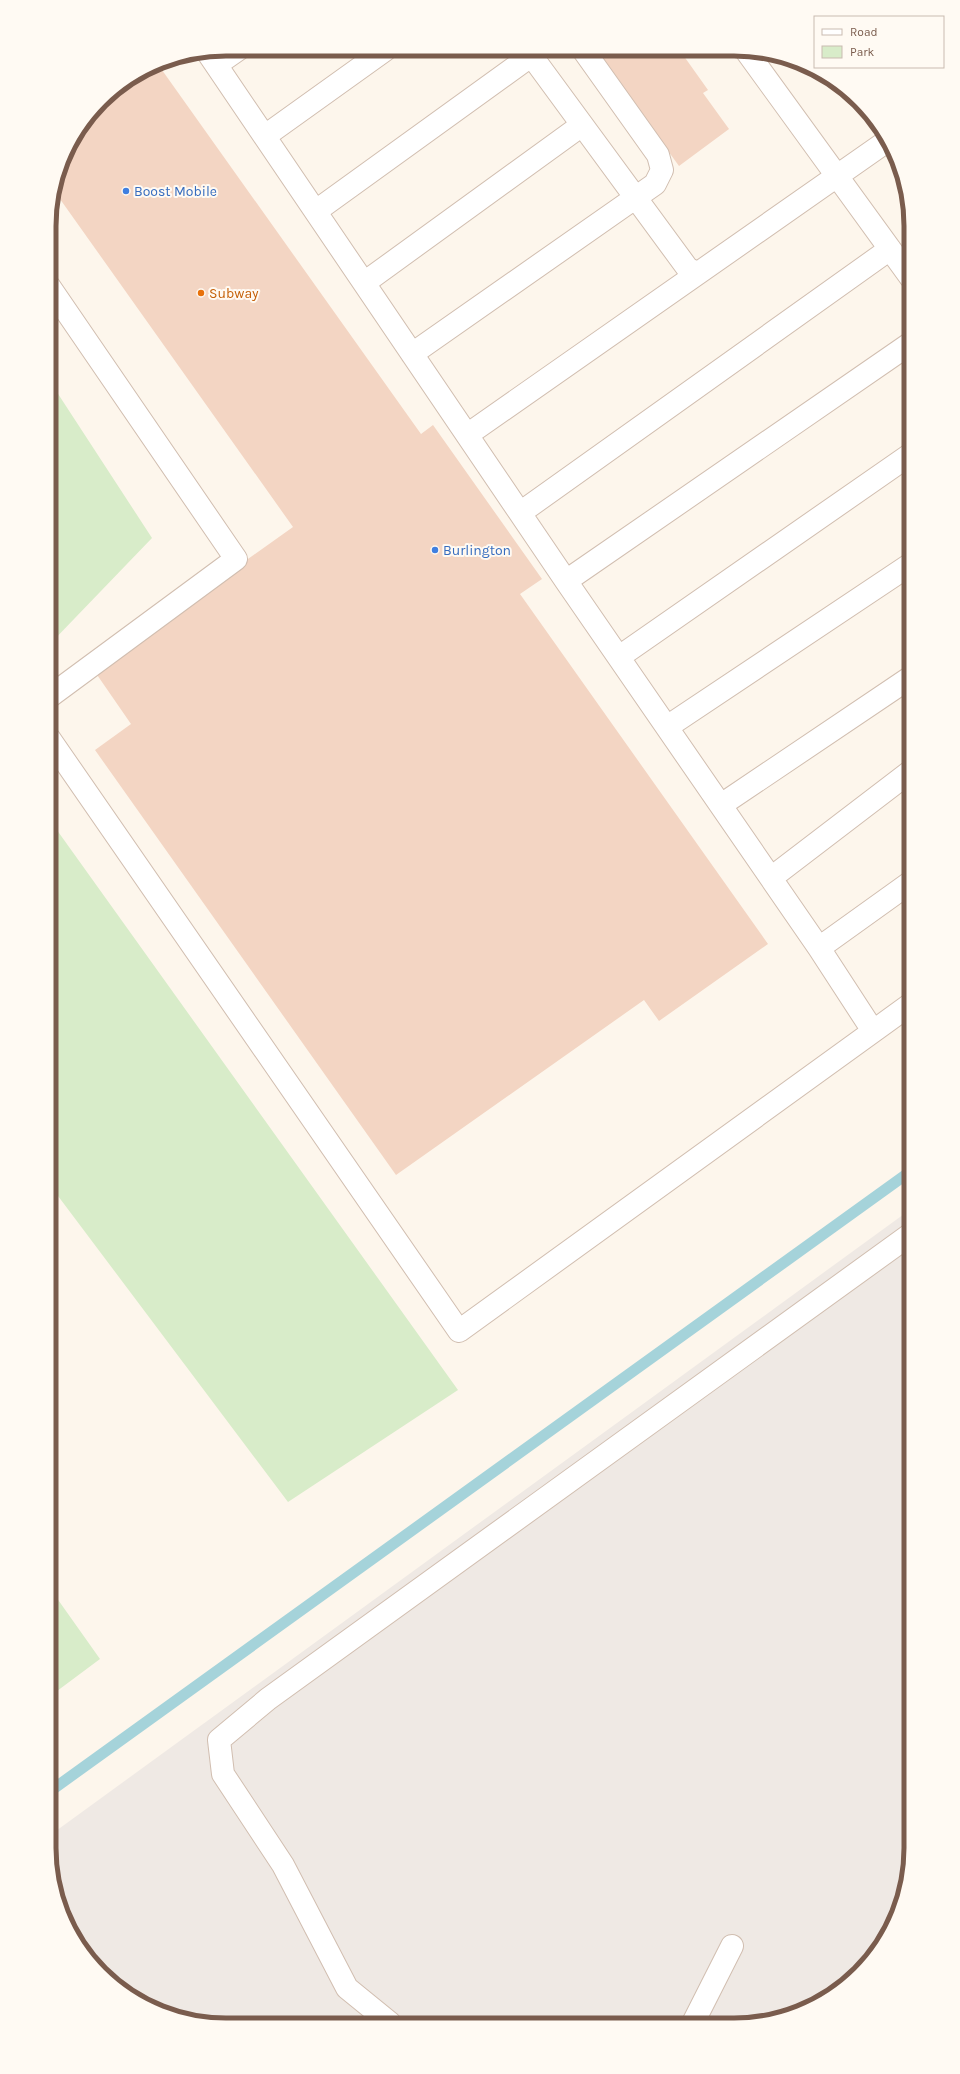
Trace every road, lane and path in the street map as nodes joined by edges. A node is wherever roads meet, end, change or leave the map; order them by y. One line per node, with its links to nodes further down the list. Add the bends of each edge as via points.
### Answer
1 (377, 56): 8 (lane)
2 (526, 56): 12 (lane)
3 (532, 56): 7 (lane)
4 (588, 56): 11 (lane, via 658,155 662,170 655,184)
5 (750, 56): 10 (lane)
6 (212, 59): 8 (lane)
7 (582, 125): 11 (lane); 16 (lane)
8 (265, 136): 12 (lane)
9 (883, 144): 10 (lane)
10 (838, 177): 13 (lane); 15 (lane)
11 (636, 198): 15 (lane, via 688,269); 19 (lane)
12 (316, 212): 16 (lane)
13 (890, 249): 14 (lane); 22 (lane)
14 (904, 268)
15 (698, 273): 20 (lane)
16 (364, 283): 19 (lane)
17 (56, 296): 27 (lane, via 236,559)
18 (904, 347): 24 (lane)
19 (412, 354): 20 (lane)
20 (467, 435): 22 (lane)
21 (904, 459): 25 (lane)
22 (520, 513): 24 (lane)
23 (904, 569): 28 (lane)
24 (566, 581): 25 (lane)
25 (619, 657): 28 (lane)
26 (904, 682): 31 (lane)
27 (56, 692)
28 (667, 727): 31 (lane)
29 (56, 748): 36 (lane, via 459,1331)
30 (904, 776): 32 (lane)
31 (721, 805): 32 (lane)
32 (771, 878): 34 (lane)
33 (904, 887): 34 (lane)
34 (820, 948): 36 (lane)
35 (904, 1009): 36 (lane)
36 (873, 1031)
37 (904, 1239): 39 (lane, via 268,1699 219,1740 223,1774 283,1865 347,1988)
38 (732, 1946): 40 (lane)
39 (384, 2018)
40 (696, 2018)

